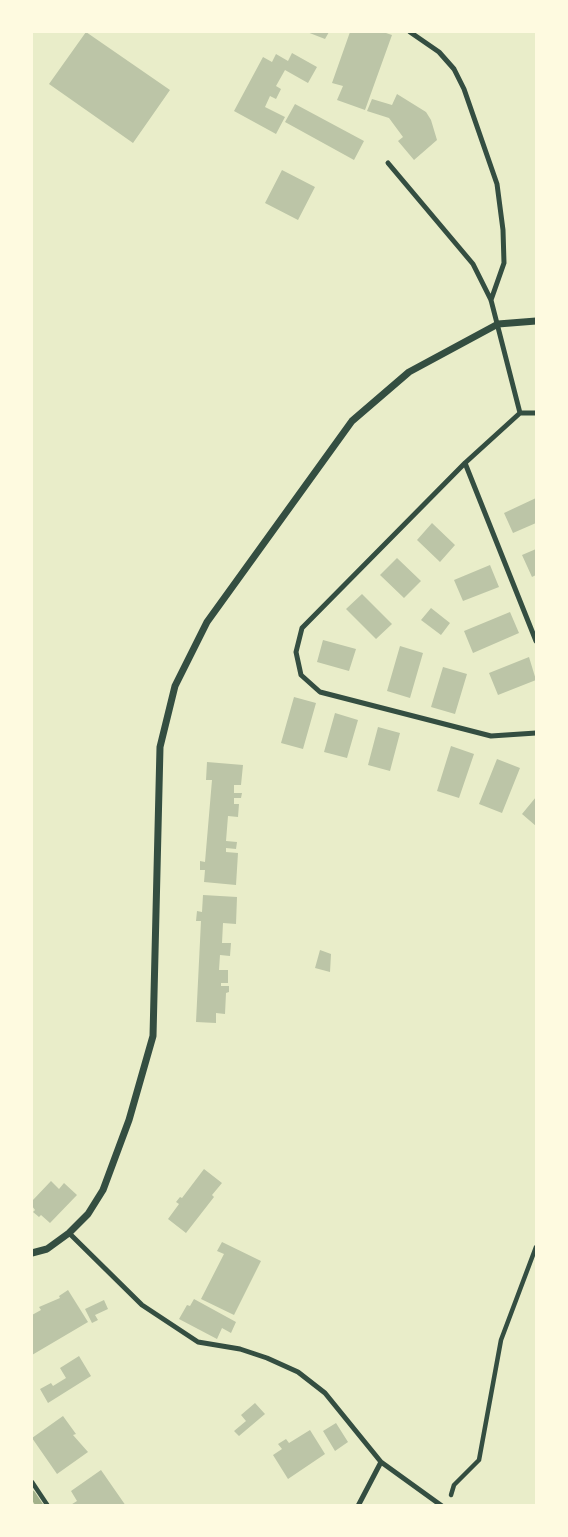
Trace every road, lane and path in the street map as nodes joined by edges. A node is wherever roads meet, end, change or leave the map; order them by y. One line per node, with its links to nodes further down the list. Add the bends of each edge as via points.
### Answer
1 (410, 32): 3 (lane, via 454,69 497,184 504,263)
2 (388, 163): 3 (lane, via 472,264)
3 (491, 300): 5 (lane)
4 (537, 321): 5 (street)
5 (498, 324): 6 (lane); 11 (street, via 410,372 352,421 207,622 175,686 160,747 153,1036 103,1190)
6 (520, 413): 7 (lane); 8 (lane)
7 (537, 413)
8 (465, 463): 9 (lane); 10 (lane, via 302,628 296,652 301,675 320,692 491,736)
9 (537, 641)
10 (537, 733)
11 (69, 1233): 13 (street, via 47,1249); 14 (lane, via 142,1305 198,1342 240,1349 298,1372 325,1393)
12 (537, 1247): 19 (path, via 501,1340 479,1460 454,1485)
13 (32, 1253)
14 (381, 1462): 17 (lane); 18 (lane)
15 (32, 1482): 16 (path)
16 (48, 1506)
17 (358, 1506)
18 (442, 1506)
19 (447, 1506)

